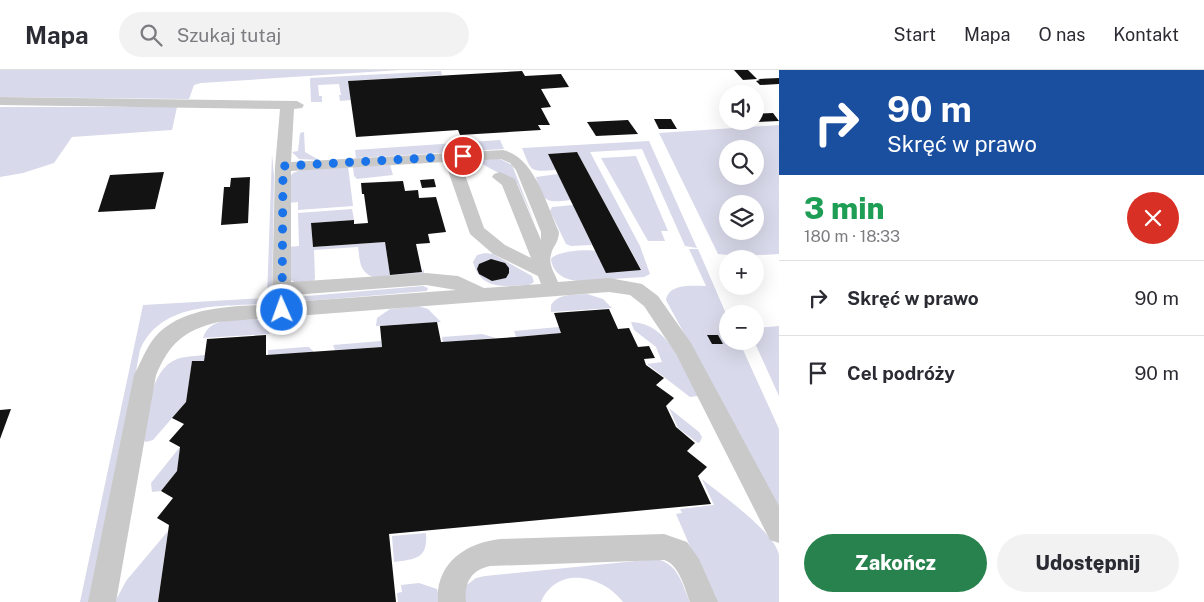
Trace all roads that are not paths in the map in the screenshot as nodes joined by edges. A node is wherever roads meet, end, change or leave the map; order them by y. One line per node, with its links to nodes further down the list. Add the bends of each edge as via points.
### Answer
1 (0, 101): 3 (street, via 292,105)
2 (451, 156): 3 (street); 5 (street, via 476,230 482,238); 5 (street, via 503,154 523,169 550,232 549,243 542,252)
3 (283, 166): 6 (street)
4 (500, 177): 5 (street, via 509,182)
5 (546, 274): 7 (street); 9 (street, via 635,289 651,301 684,349)
6 (281, 290): 7 (street, via 426,279 458,283); 8 (street)
7 (483, 294): 8 (street)
8 (282, 310): 10 (street, via 218,314 196,320 174,332 158,348 144,384)
9 (779, 531)
10 (102, 602)
11 (452, 602): 12 (street, via 453,579 462,565 476,556 503,552 664,547 678,551 690,568)
12 (704, 602)

